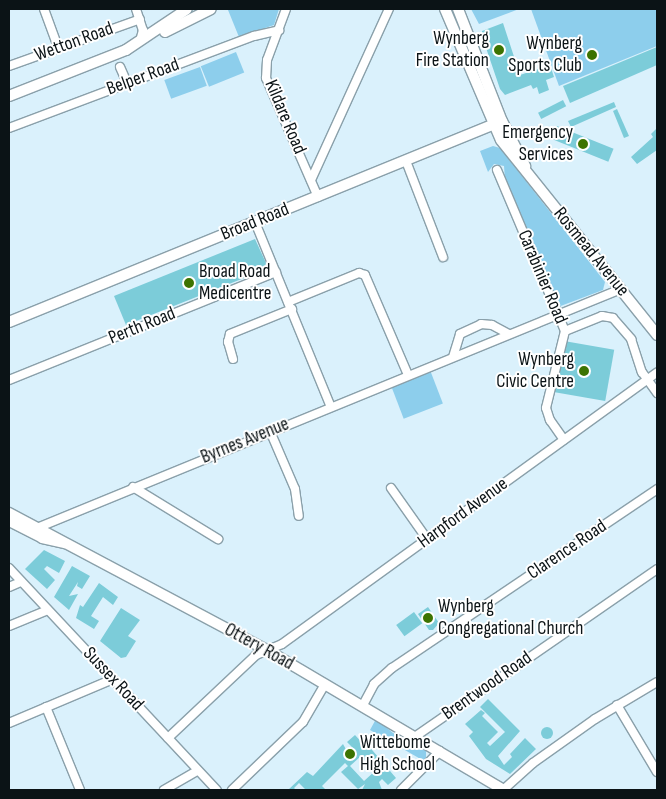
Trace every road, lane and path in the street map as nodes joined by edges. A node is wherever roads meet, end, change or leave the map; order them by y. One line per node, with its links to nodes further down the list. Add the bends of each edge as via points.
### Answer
1 (44, 9): 13 (street)
2 (136, 9): 9 (street)
3 (187, 9): 11 (street, Wetton Road)
4 (212, 9): 14 (street, Wetton Road)
5 (286, 9): 10 (street, Kildare Road)
6 (388, 9): 23 (street)
7 (445, 9): 19 (street, Rosmead Avenue)
8 (458, 9): 19 (street, Rosmead Avenue)
9 (140, 19): 11 (street); 12 (street); 13 (street, Wetton Road)
10 (279, 30): 17 (street, Belper Road, via 254,36); 23 (street, Kildare Road, via 268,60 266,78)
11 (154, 33): 12 (street, Wetton Road)
12 (140, 41): 14 (street, Wetton Road)
13 (58, 48): 15 (street, Wetton Road)
14 (126, 50): 18 (street, Wetton Road)
15 (9, 66)
16 (120, 67): 17 (street)
17 (127, 83): 20 (street, Belper Road)
18 (9, 96)
19 (497, 123): 21 (street, Broad Road); 28 (street, Rosmead Avenue, via 512,157 526,169)
20 (9, 128)
21 (406, 160): 24 (street, Broad Road); 26 (street)
22 (497, 170): 30 (street, Carabinier Road)
23 (311, 180): 24 (street, Kildare Road)
24 (318, 197): 25 (street, Broad Road)
25 (255, 222): 27 (street); 31 (street, Broad Road)
26 (444, 257)
27 (276, 272): 29 (street); 39 (street, Perth Road)
28 (621, 289): 30 (street, Byrnes Avenue); 34 (street, Rosmead Avenue)
29 (290, 305): 36 (street, via 230,334 228,342); 38 (street, via 359,273 365,274); 42 (street)
30 (556, 315): 32 (street, Carabinier Road); 33 (street, Byrnes Avenue)
31 (9, 322)
32 (565, 331): 40 (street, via 602,316 613,318 631,340); 44 (street, Carabinier Road, via 546,408)
33 (509, 334): 35 (street, Byrnes Avenue); 35 (street, via 488,323 473,327 460,334)
34 (657, 335)
35 (453, 357): 38 (street, Byrnes Avenue)
36 (233, 359)
37 (657, 373): 40 (street, Harpford Avenue)
38 (408, 375): 42 (street, Byrnes Avenue)
39 (9, 380)
40 (647, 380): 41 (street); 44 (street, Harpford Avenue)
41 (657, 393)
42 (330, 407): 43 (street, Byrnes Avenue)
43 (270, 431): 45 (street, Byrnes Avenue); 49 (street, via 295,489)
44 (564, 440): 55 (street, Harpford Avenue)
45 (133, 488): 52 (street, Byrnes Avenue); 54 (street)
46 (391, 488): 55 (street)
47 (657, 489): 67 (street, Clarence Road, via 392,668 374,684)
48 (9, 513): 52 (street, Ottery Road)
49 (299, 516)
50 (9, 522): 51 (street)
51 (19, 526): 53 (street); 56 (street, via 53,543)
52 (37, 528): 56 (street, Ottery Road)
53 (9, 529)
54 (218, 539)
55 (427, 539): 63 (street, Harpford Avenue, via 282,644)
56 (67, 544): 63 (street, Ottery Road)
57 (9, 568): 59 (street, Sussex Road)
58 (657, 569): 71 (street, Brentwood Road)
59 (21, 582): 60 (street); 61 (street, Sussex Road)
60 (9, 587)
61 (48, 610): 62 (street); 64 (street, Sussex Road)
62 (9, 626)
63 (267, 650): 66 (street, Ottery Road); 72 (street, Harpford Avenue, via 256,654)
64 (112, 679): 69 (street); 72 (street, Sussex Road)
65 (657, 682): 68 (street)
66 (325, 684): 67 (street, Ottery Road); 79 (street, via 303,722)
67 (363, 705): 71 (street, Ottery Road)
68 (617, 705): 75 (street); 81 (street, via 533,763)
69 (46, 707): 70 (street); 76 (street)
70 (9, 722)
71 (416, 736): 73 (street, Ottery Road)
72 (168, 738): 74 (street, Sussex Road)
73 (440, 750): 80 (street); 81 (street, Ottery Road)
74 (198, 770): 77 (street); 78 (street, Sussex Road)
75 (657, 772)
76 (80, 790)
77 (164, 790)
78 (217, 790)
79 (232, 790)
80 (401, 790)
81 (503, 790)

